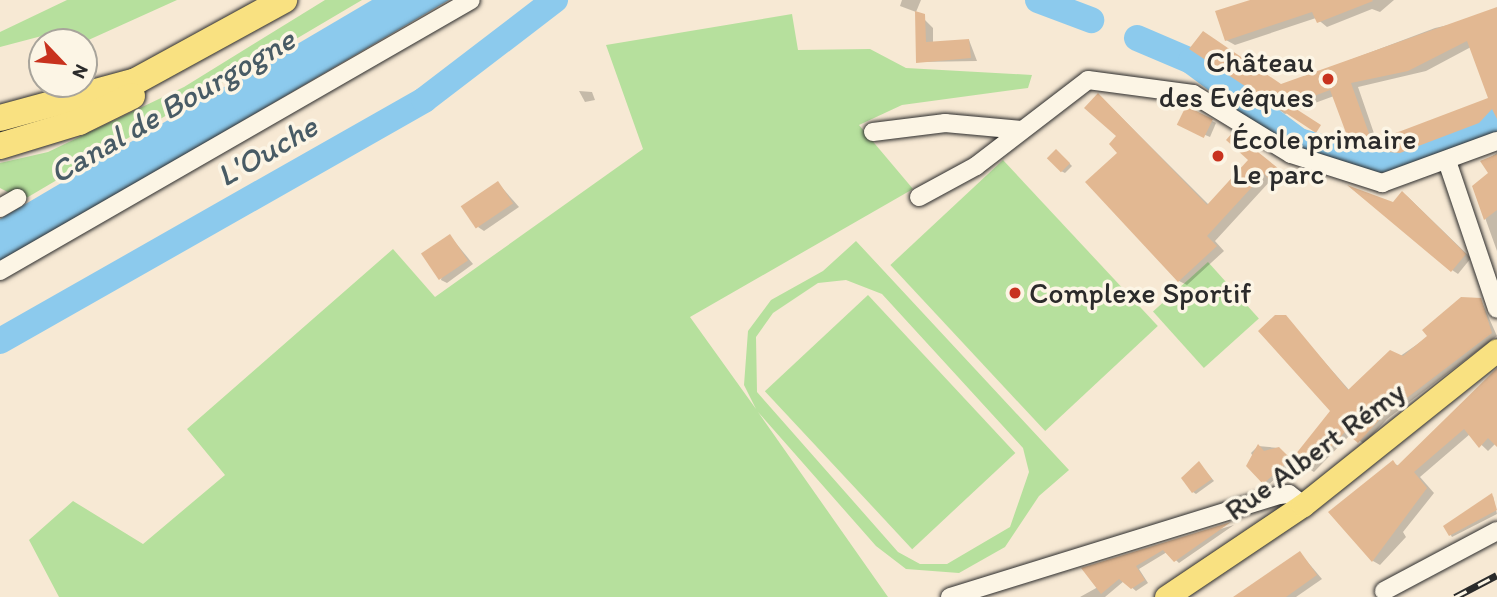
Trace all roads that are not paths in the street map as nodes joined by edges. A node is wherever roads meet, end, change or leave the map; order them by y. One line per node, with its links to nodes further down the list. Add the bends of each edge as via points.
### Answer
1 (284, 0): 3 (highway)
2 (471, 0): 14 (street)
3 (256, 7): 4 (highway, via 138,64); 5 (highway, via 136,81); 9 (highway, via 107,109)
4 (0, 104)
5 (0, 118)
6 (1022, 130): 7 (street, via 945,123); 10 (street, via 1088,80 1194,94 1291,154 1382,183); 11 (street)
7 (873, 132)
8 (1497, 141): 10 (street)
9 (0, 145)
10 (1447, 161): 15 (street)
11 (919, 197)
12 (17, 198): 13 (street)
13 (0, 208)
14 (0, 271)
15 (1497, 309)
16 (1497, 350): 17 (main road, Rue Albert Rémy)
17 (1303, 505): 20 (street, via 1289,494 1279,495); 21 (main road, Rue Albert Rémy)
18 (1497, 531): 19 (street)
19 (1384, 590)
20 (950, 597)
21 (1166, 597)

